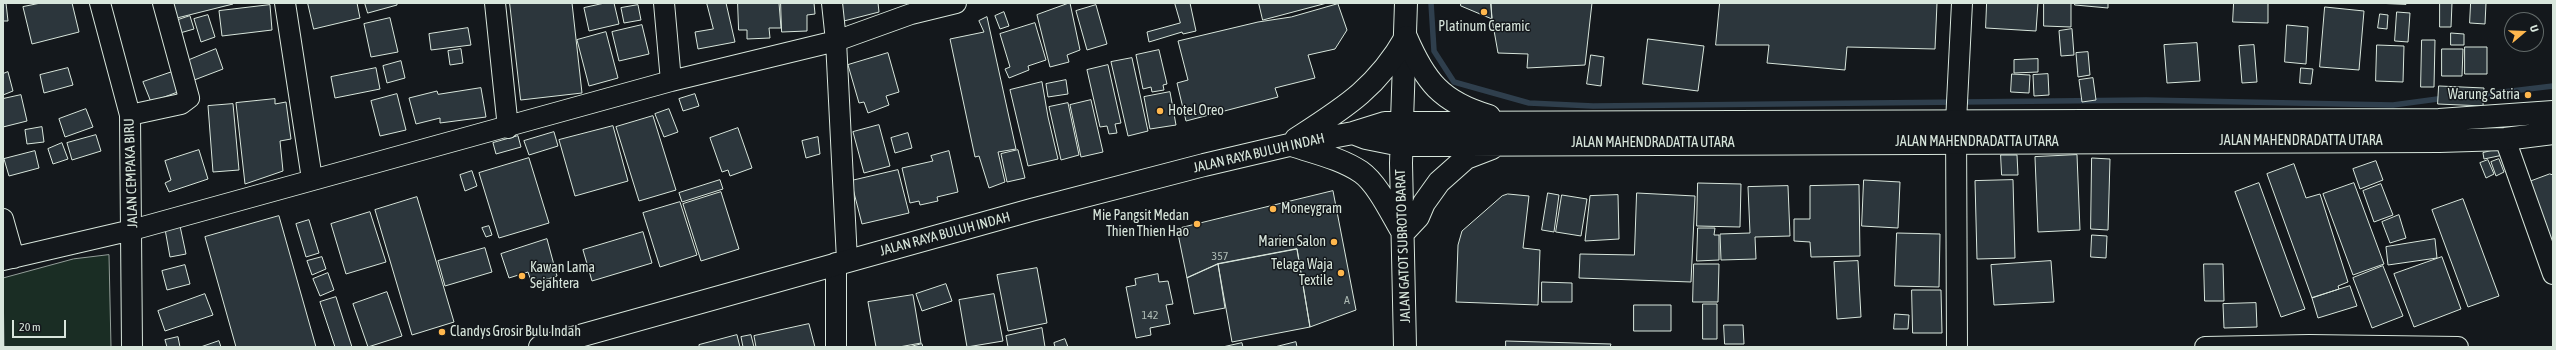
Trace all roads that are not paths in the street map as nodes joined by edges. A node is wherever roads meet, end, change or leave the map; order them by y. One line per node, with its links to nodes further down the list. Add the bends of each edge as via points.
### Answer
1 (100, 3): 14 (street, JALAN CEMPAKA BIRU)
2 (163, 3): 14 (street, via 189,98 181,104)
3 (285, 3): 25 (street)
4 (495, 3): 17 (street)
5 (664, 3): 12 (street)
6 (832, 3): 11 (street)
7 (956, 3): 11 (street, via 911,14)
8 (1406, 3): 10 (main road, JALAN GATOT SUBROTO BARAT)
9 (1962, 3): 18 (street)
10 (1406, 37): 15 (main road, JALAN GATOT SUBROTO BARAT); 16 (main road, via 1423,73 1458,106); 23 (main road, via 1392,61 1358,97)
11 (836, 41): 12 (street); 30 (street)
12 (671, 81): 17 (street)
13 (2553, 112): 18 (main road, JALAN MAHENDRADATTA UTARA, via 2439,120)
14 (130, 115): 27 (street, JALAN CEMPAKA BIRU)
15 (1402, 121): 16 (main road, JALAN MAHENDRADATTA UTARA); 19 (main road, JALAN RAYA BULUH INDAH, via 1385,123); 24 (main road, JALAN GATOT SUBROTO BARAT)
16 (1508, 122): 18 (main road, JALAN MAHENDRADATTA UTARA)
17 (508, 128): 25 (street)
18 (1957, 132): 21 (main road, JALAN MAHENDRADATTA UTARA); 22 (main road, JALAN MAHENDRADATTA UTARA); 38 (street)
19 (1353, 133): 23 (main road, JALAN RAYA BULUH INDAH); 24 (main road, JALAN RAYA BULUH INDAH)
20 (2553, 133): 21 (main road, JALAN MAHENDRADATTA UTARA)
21 (2505, 139): 31 (street)
22 (1507, 144): 24 (main road, JALAN MAHENDRADATTA UTARA); 28 (main road, via 1476,153 1454,168 1431,191 1418,216)
23 (1289, 145): 28 (main road, via 1338,159 1362,172 1379,193); 30 (main road, JALAN RAYA BULUH INDAH)
24 (1401, 145): 28 (main road, JALAN GATOT SUBROTO BARAT)
25 (312, 179): 27 (street)
26 (3, 220): 29 (street)
27 (132, 230): 29 (street); 34 (street, JALAN CEMPAKA BIRU)
28 (1403, 233): 37 (main road, JALAN GATOT SUBROTO BARAT)
29 (8, 259)
30 (841, 262): 35 (main road, JALAN RAYA BULUH INDAH); 36 (street)
31 (2553, 274)
32 (2309, 346): 33 (street); 39 (street)
33 (2411, 346): 40 (street)
34 (132, 347)
35 (540, 347)
36 (836, 347)
37 (1406, 347)
38 (1957, 347)
39 (2204, 347)
40 (2458, 347)

